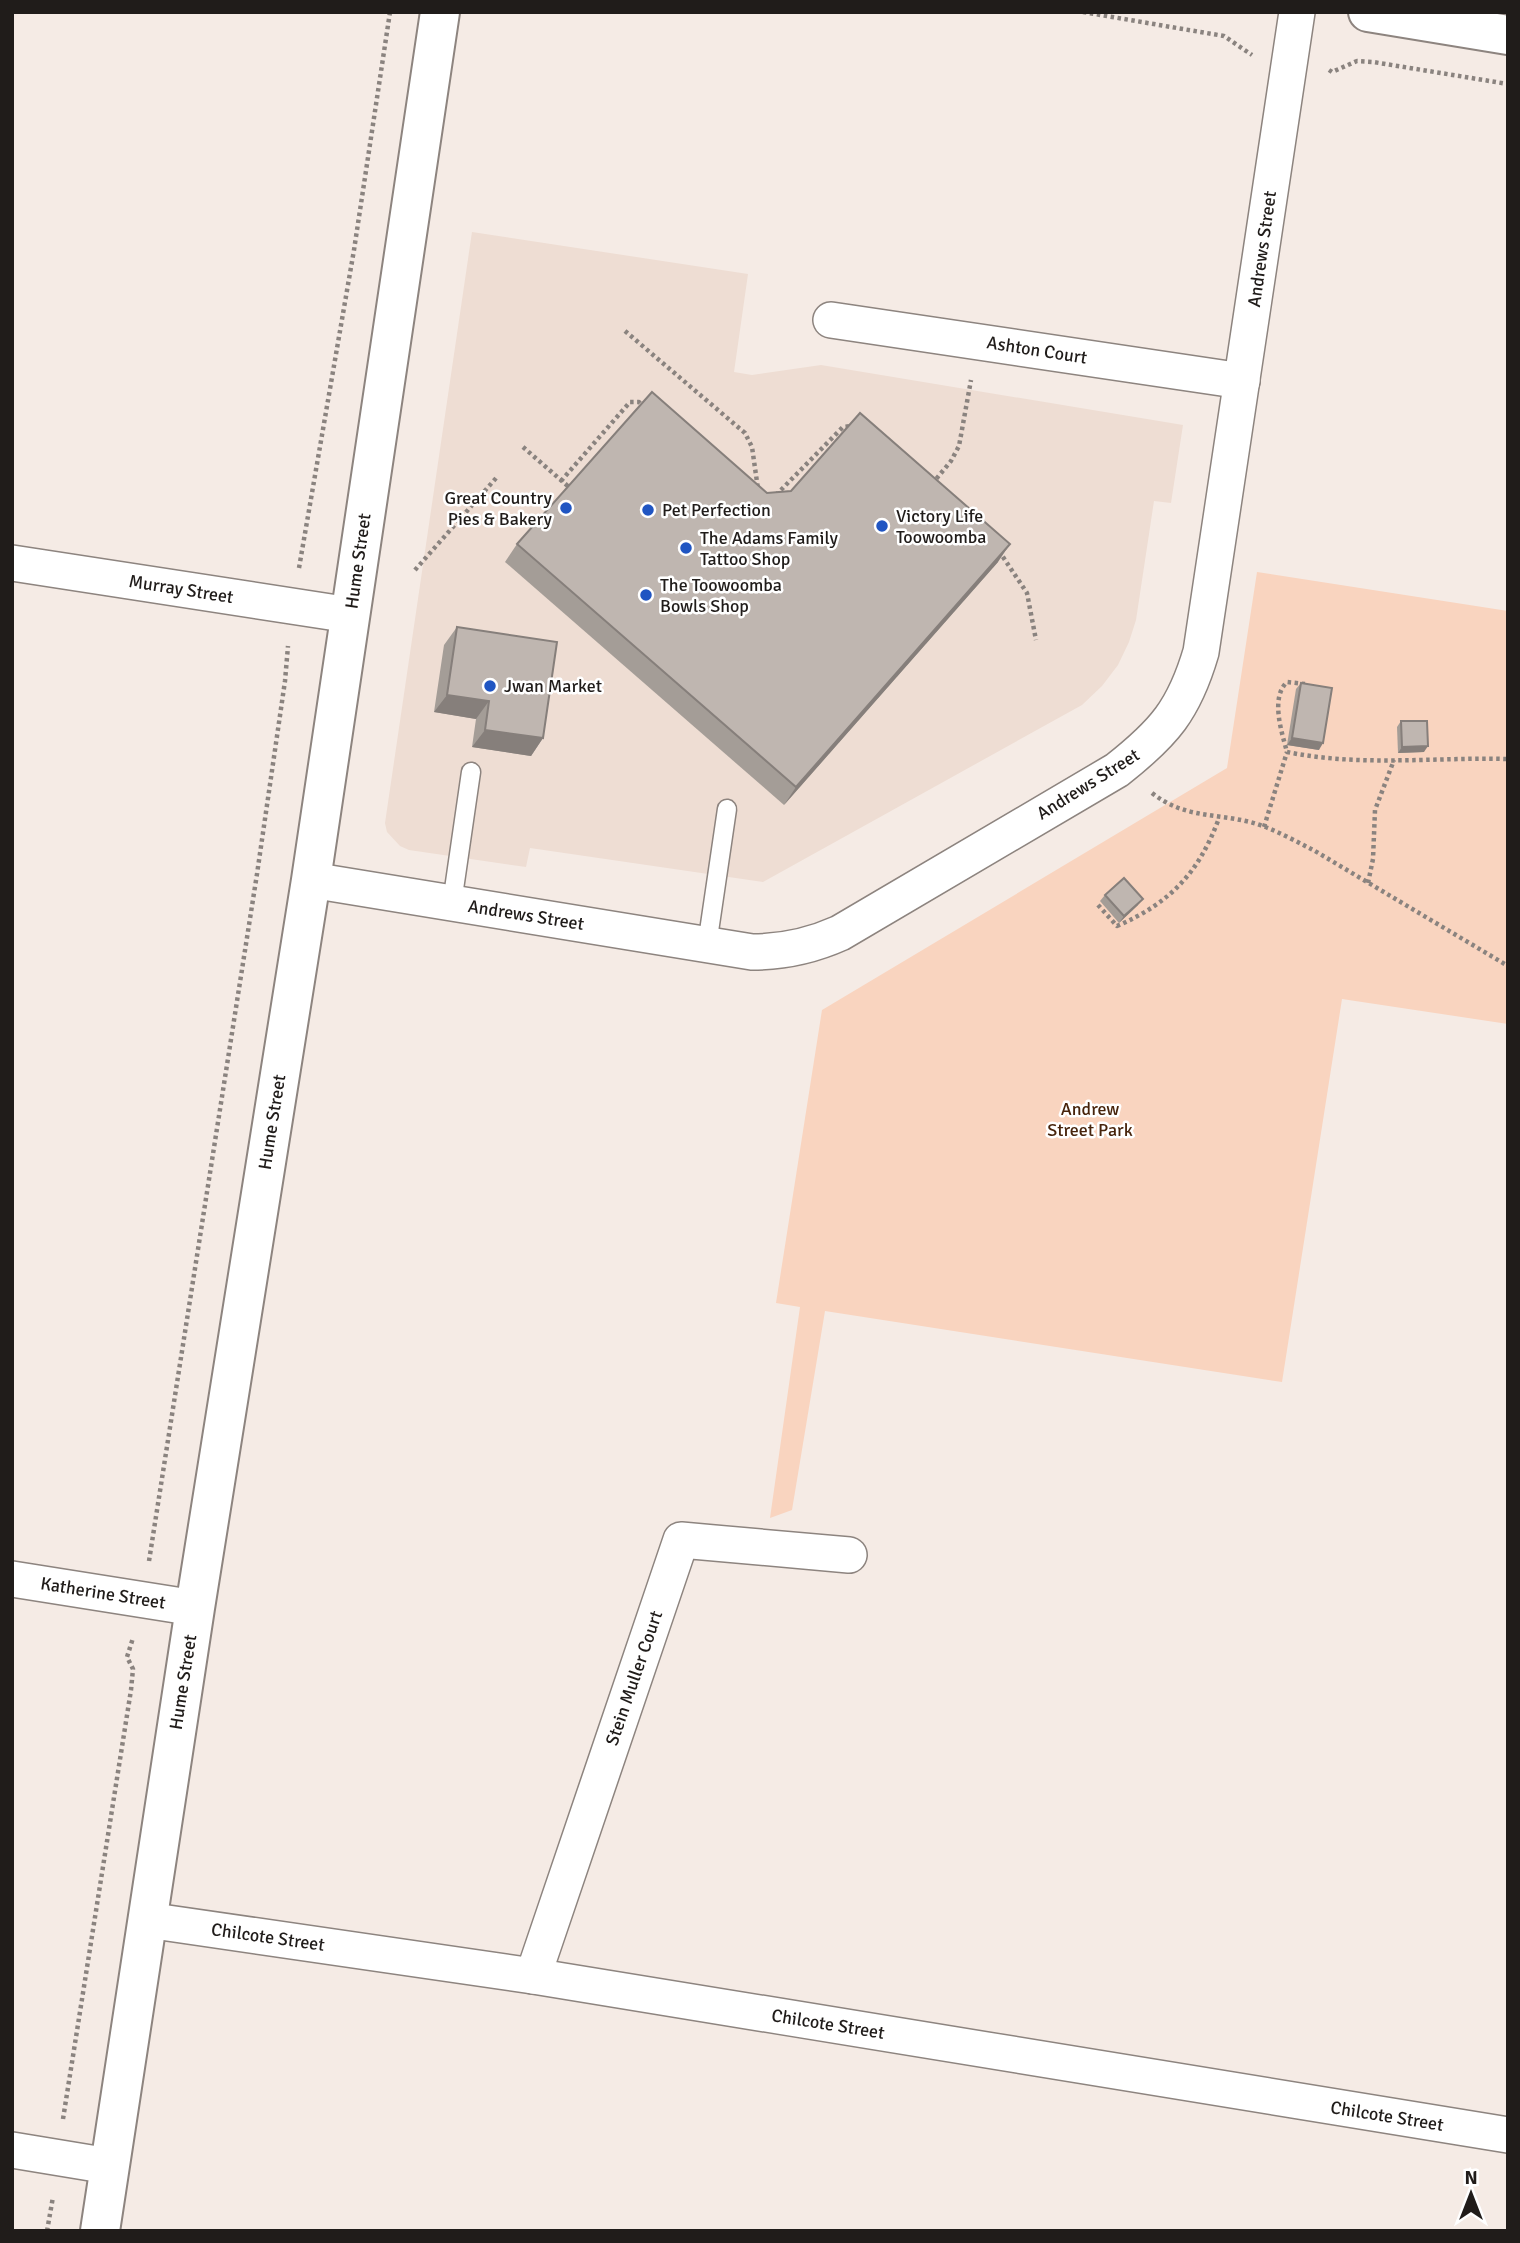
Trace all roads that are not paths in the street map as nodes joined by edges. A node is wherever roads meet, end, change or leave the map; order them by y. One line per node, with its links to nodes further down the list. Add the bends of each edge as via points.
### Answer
1 (440, 12): 8 (street, Hume Street)
2 (1297, 12): 6 (street, Andrews Street)
3 (1368, 12): 4 (street)
4 (1508, 35)
5 (831, 320): 6 (street, Ashton Court)
6 (1242, 381): 13 (street, Andrews Street, via 1201,652 1180,705 1163,730 1125,764 840,933 772,952)
7 (12, 562): 8 (street, Murray Street)
8 (350, 615): 11 (street, Hume Street)
9 (471, 772): 12 (lane)
10 (727, 809): 13 (lane)
11 (311, 880): 12 (street, Andrews Street); 16 (street, Hume Street)
12 (452, 903): 13 (street, Andrews Street)
13 (707, 945)
14 (849, 1555): 18 (street, Stein Muller Court, via 681,1541)
15 (12, 1579): 16 (street, Katherine Street)
16 (195, 1608): 17 (street, Hume Street)
17 (147, 1920): 18 (street, Chilcote Street); 21 (street, Hume Street)
18 (533, 1976): 19 (street, Chilcote Street)
19 (1508, 2135)
20 (12, 2150): 21 (street)
21 (109, 2165): 22 (street, Hume Street)
22 (100, 2231)

